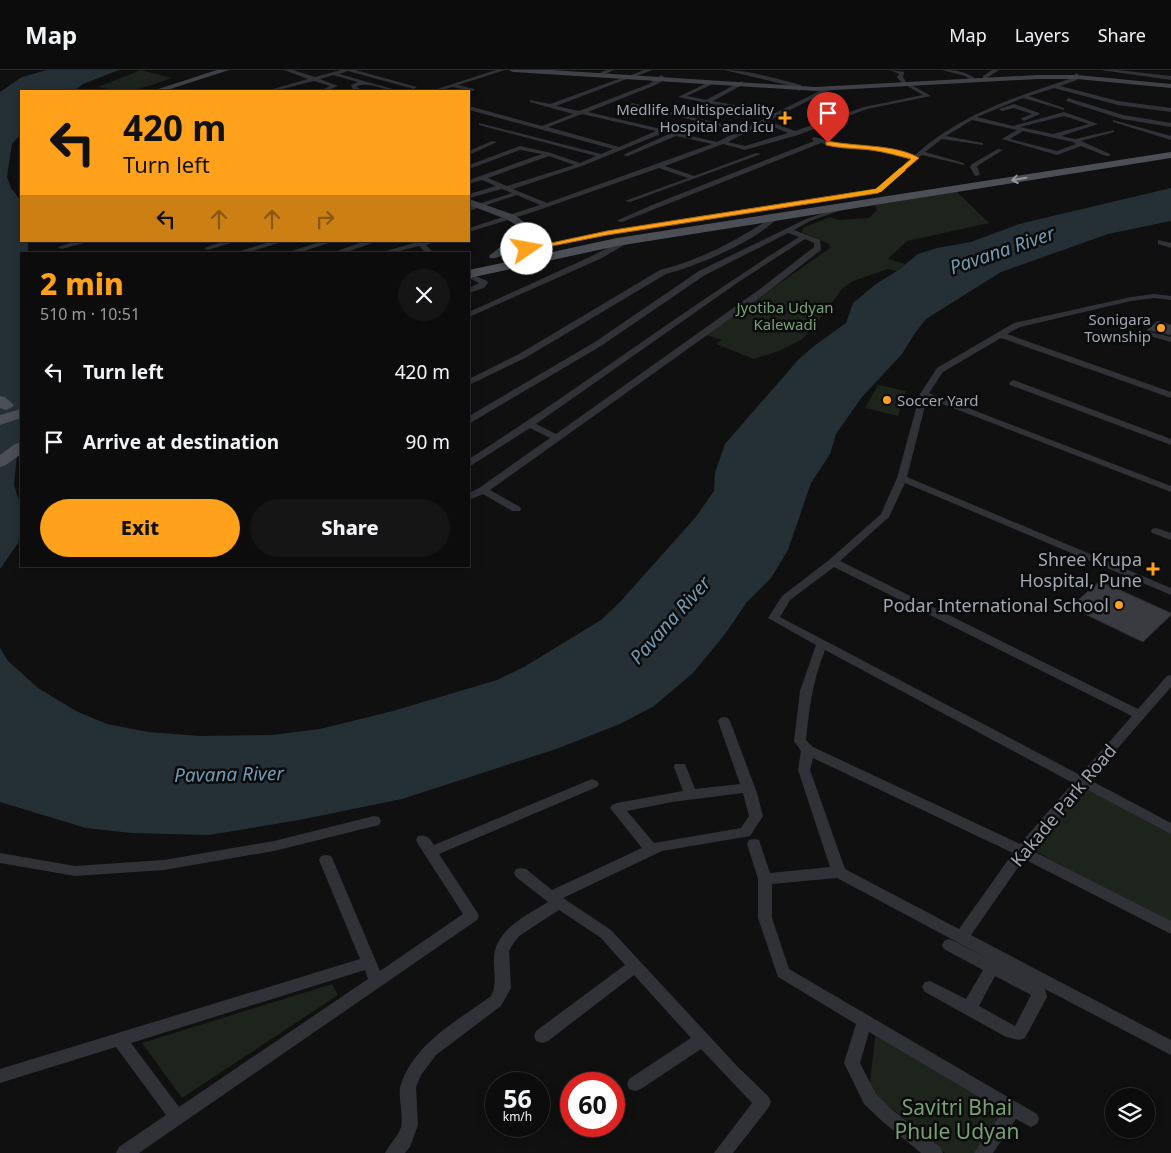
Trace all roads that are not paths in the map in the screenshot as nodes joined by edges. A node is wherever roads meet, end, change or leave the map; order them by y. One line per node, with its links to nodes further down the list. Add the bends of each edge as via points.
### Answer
1 (216, 70): 40 (main road)
2 (225, 70): 41 (main road)
3 (287, 70): 27 (street)
4 (348, 70): 20 (street); 36 (street)
5 (502, 70): 34 (street)
6 (513, 70): 22 (main road)
7 (544, 70): 8 (main road)
8 (550, 70): 18 (main road)
9 (649, 70): 22 (street)
10 (726, 70): 21 (street)
11 (758, 70): 21 (street)
12 (893, 70): 31 (street, via 902,73 900,77)
13 (949, 70): 28 (street)
14 (995, 70): 15 (street); 24 (street)
15 (1001, 70)
16 (1104, 70): 17 (street)
17 (1120, 71): 19 (street)
18 (607, 72): 22 (main road)
19 (1154, 72): 26 (street)
20 (334, 74): 27 (street); 29 (street)
21 (748, 74): 37 (street)
22 (631, 76): 25 (main road); 54 (street)
23 (1077, 76): 24 (main road); 28 (main road); 33 (main road); 35 (street)
24 (985, 77): 28 (main road)
25 (661, 78): 30 (main road); 32 (main road); 58 (street, via 652,85)
26 (1171, 78)
27 (315, 79): 42 (street); 43 (street, via 334,86)
28 (972, 79): 31 (main road)
29 (364, 82): 38 (street); 44 (street, via 352,86 358,89)
30 (711, 83): 32 (main road); 52 (street, via 681,97)
31 (906, 83): 39 (main road); 77 (street, via 928,96 866,108)
32 (742, 84): 37 (main road); 52 (street)
33 (1171, 85)
34 (452, 86): 47 (street); 48 (street)
35 (1052, 86): 49 (street); 57 (street, via 1118,103)
36 (414, 87)
37 (799, 87): 39 (main road)
38 (384, 88): 45 (street); 46 (street)
39 (830, 88): 60 (street)
40 (151, 90)
41 (159, 90)
42 (273, 90)
43 (324, 90)
44 (354, 90)
45 (376, 90)
46 (392, 90)
47 (438, 90)
48 (472, 90)
49 (1022, 96): 56 (street); 63 (street)
50 (1068, 100): 61 (street)
51 (532, 101): 54 (street)
52 (707, 102): 60 (street)
53 (632, 105): 74 (street)
54 (550, 106): 58 (street)
55 (470, 108): 62 (street)
56 (1062, 108)
57 (1171, 110)
58 (580, 113): 71 (street); 73 (street)
59 (470, 114): 64 (street)
60 (776, 115): 66 (street)
61 (1116, 115): 68 (street); 80 (street, via 1106,118)
62 (501, 116): 64 (street); 71 (street)
63 (971, 118): 65 (street); 79 (street)
64 (491, 120): 67 (street)
65 (983, 120): 69 (street); 69 (street, via 1010,106 1037,114)
66 (763, 121): 74 (street); 77 (street)
67 (481, 124): 70 (street); 96 (street)
68 (1171, 125)
69 (1011, 126): 72 (street); 78 (street, via 1064,114 1094,124)
70 (472, 127)
71 (544, 127): 88 (street)
72 (1023, 129): 78 (street); 86 (street, via 1005,140 1055,153)
73 (662, 131): 76 (street); 88 (street)
74 (745, 131): 84 (street)
75 (1112, 132): 82 (street)
76 (675, 134): 84 (street); 102 (street)
77 (795, 134): 81 (street); 84 (street, via 745,148)
78 (1053, 136): 82 (street)
79 (942, 137): 85 (street); 91 (street)
80 (1171, 138)
81 (820, 141): 97 (street, via 845,147 881,149); 121 (street)
82 (1074, 141): 86 (street)
83 (494, 142): 90 (street)
84 (720, 143): 100 (street)
85 (981, 144)
86 (1082, 144): 94 (street)
87 (1171, 146): 94 (main road)
88 (621, 149): 96 (street)
89 (1000, 150): 103 (street, via 974,165)
90 (470, 153)
91 (922, 153): 97 (street); 98 (street)
92 (548, 154): 99 (street); 101 (street, via 516,148); 104 (street)
93 (758, 154): 105 (street)
94 (1108, 155): 103 (main road)
95 (1171, 155): 114 (main road, one-way to 114)
96 (603, 156): 99 (street)
97 (916, 158): 108 (street)
98 (962, 164)
99 (580, 165): 107 (street)
100 (659, 166): 105 (street); 116 (street)
101 (470, 167)
102 (572, 174)
103 (977, 175): 108 (main road)
104 (483, 178): 106 (street); 107 (street)
105 (694, 178): 112 (street)
106 (470, 182)
107 (506, 187): 109 (street); 111 (street)
108 (878, 190): 110 (main road)
109 (518, 193): 115 (street); 116 (street)
110 (862, 193): 114 (main road); 132 (main road)
111 (470, 196)
112 (628, 201)
113 (470, 202): 115 (street)
114 (873, 202): 117 (main road)
115 (480, 205): 118 (street); 119 (street)
116 (545, 205): 119 (street)
117 (853, 205): 120 (main road); 123 (street)
118 (470, 209)
119 (510, 217): 122 (street); 145 (street, via 524,225 522,232 514,242)
120 (776, 217): 125 (main road); 154 (street, via 747,237 687,266 663,272 522,356)
121 (620, 221)
122 (470, 230)
123 (788, 230): 124 (street); 159 (street, via 702,273 598,344)
124 (805, 236): 161 (street, via 737,279); 162 (street, via 817,242 815,251)
125 (629, 240): 139 (main road); 150 (street)
126 (84, 242): 136 (street)
127 (230, 242): 137 (street)
128 (278, 242): 140 (street)
129 (328, 242): 141 (street)
130 (372, 242): 142 (street)
131 (430, 242): 134 (street)
132 (560, 242): 139 (main road)
133 (1161, 242): 135 (street)
134 (421, 244): 143 (street); 144 (street)
135 (1171, 246)
136 (62, 247)
137 (208, 248)
138 (519, 251): 145 (main road)
139 (571, 251): 146 (main road)
140 (241, 252)
141 (293, 252)
142 (339, 252)
143 (387, 252)
144 (429, 252)
145 (481, 259)
146 (470, 274)
147 (470, 275): 148 (street, via 484,283)
148 (470, 291)
149 (1171, 298): 152 (street, via 1131,299 1017,325)
150 (470, 315)
151 (1153, 334): 153 (street)
152 (1001, 335): 156 (street, via 940,370); 157 (street)
153 (1171, 340)
154 (470, 382)
155 (1013, 383): 163 (street)
156 (924, 394): 167 (street); 168 (street)
157 (1171, 395)
158 (12, 409): 160 (main road)
159 (470, 419)
160 (0, 420)
161 (530, 424): 162 (street); 166 (street)
162 (556, 438): 169 (street)
163 (1171, 442)
164 (20, 448): 165 (main road)
165 (0, 462)
166 (470, 462)
167 (902, 478): 174 (street, via 885,515); 175 (street)
168 (1171, 489)
169 (483, 490): 170 (street); 171 (street)
170 (470, 496)
171 (516, 509)
172 (1156, 531): 173 (street)
173 (1171, 537)
174 (833, 562): 176 (street, via 786,598 774,618); 178 (street)
175 (1171, 592)
176 (822, 644): 180 (street, via 803,700 800,741); 182 (street)
177 (1171, 679): 178 (street, Kakade Park Road)
178 (1138, 715): 182 (street, Kakade Park Road)
179 (724, 721): 184 (street)
180 (808, 750): 190 (street); 193 (street, via 804,770)
181 (680, 767): 185 (street)
182 (1083, 781): 187 (street); 190 (street, Kakade Park Road)
183 (592, 784): 202 (street, via 427,846 472,916)
184 (748, 788): 185 (street); 189 (street, via 756,816 745,832)
185 (691, 795): 189 (street, via 617,808)
186 (374, 821): 191 (street, via 274,846 164,865 75,871)
187 (1171, 829)
188 (754, 844): 195 (street)
189 (651, 849): 196 (street)
190 (1022, 852): 197 (street); 198 (street, Kakade Park Road)
191 (0, 858)
192 (326, 860): 200 (street)
193 (839, 872): 195 (street); 198 (street)
194 (521, 873): 196 (street)
195 (765, 879): 205 (street, via 765,918 783,973)
196 (554, 900): 201 (street, via 606,934); 216 (street, via 508,940 502,951 503,988 496,1001 430,1050 414,1071 408,1087 410,1125 404,1141)
197 (1171, 928)
198 (955, 940): 199 (street)
199 (996, 962): 204 (street); 204 (street, via 1040,994 1019,1033); 209 (street)
200 (369, 963): 202 (street); 207 (street)
201 (635, 966): 206 (street); 208 (street)
202 (377, 981): 213 (street)
203 (930, 987): 204 (street)
204 (968, 1008)
205 (865, 1021): 212 (street); 218 (street, via 852,1063 860,1082 870,1099)
206 (542, 1036)
207 (119, 1039): 210 (street); 213 (street)
208 (702, 1039): 211 (street); 217 (street, via 763,1102)
209 (1170, 1046)
210 (0, 1076)
211 (635, 1084)
212 (1014, 1109): 214 (street); 219 (street)
213 (177, 1117): 215 (street)
214 (1031, 1119)
215 (125, 1153)
216 (394, 1153)
217 (723, 1153)
218 (934, 1153)
219 (983, 1153)

